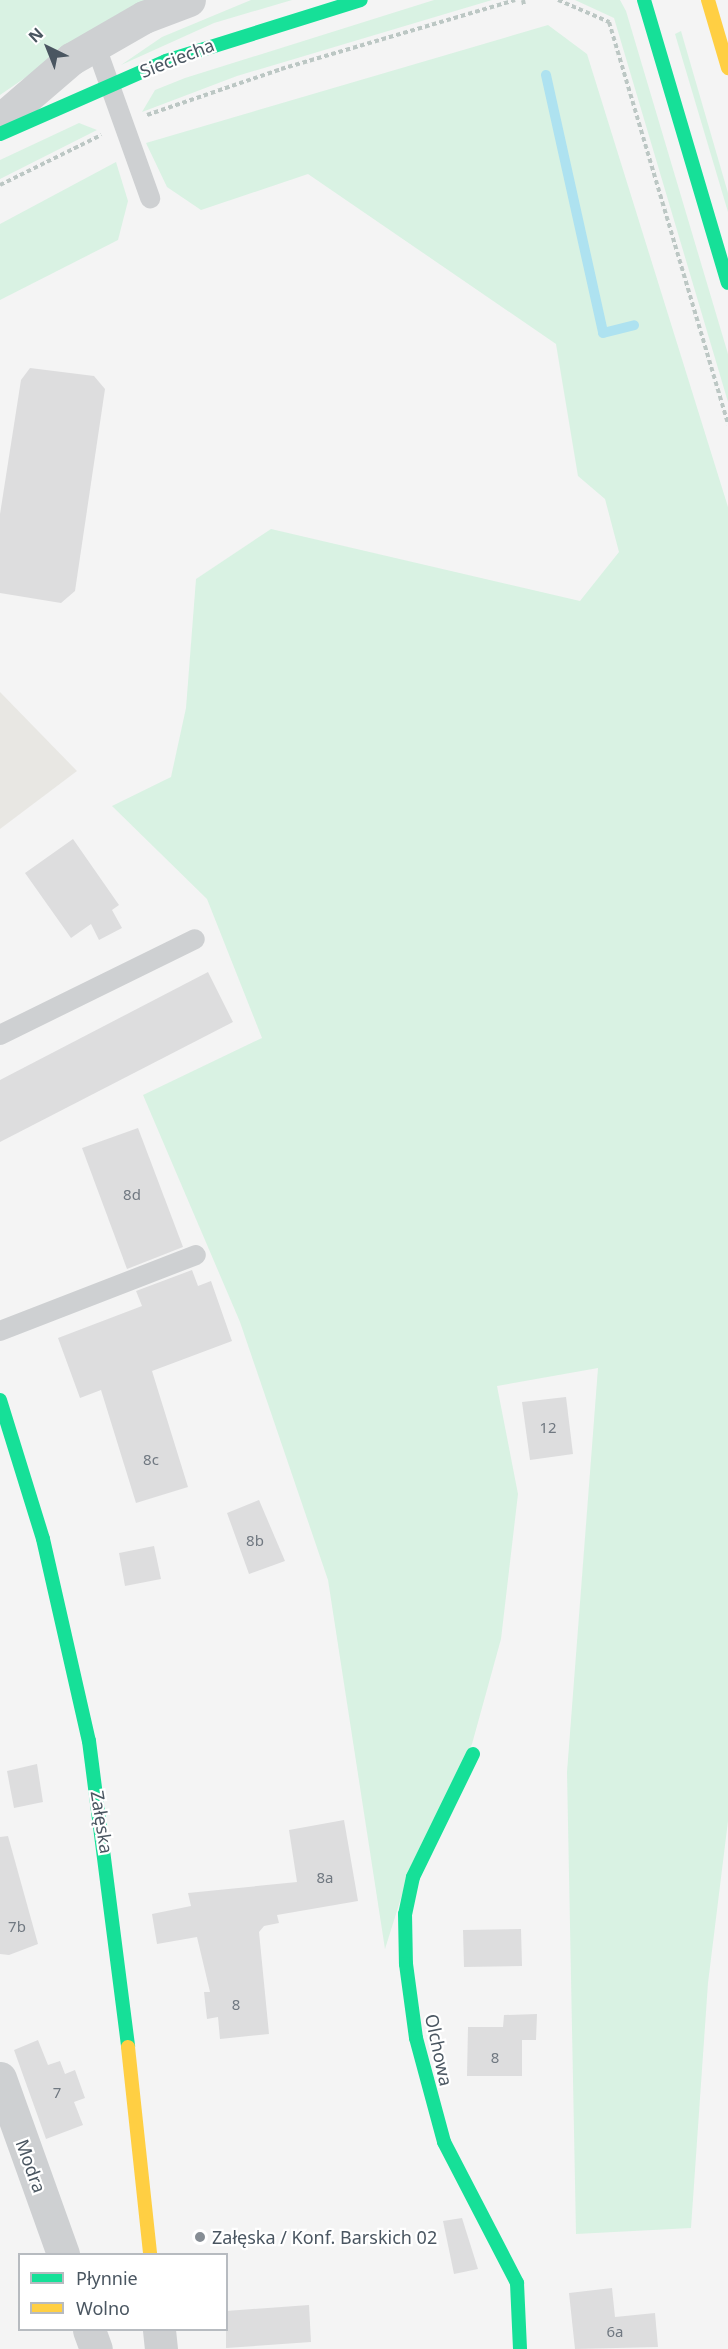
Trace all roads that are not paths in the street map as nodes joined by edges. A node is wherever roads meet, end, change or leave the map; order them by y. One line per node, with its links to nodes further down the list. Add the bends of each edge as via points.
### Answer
1 (189, 0): 5 (street)
2 (361, 0): 7 (street, Sieciecha, via 220,41)
3 (644, 0): 11 (street)
4 (708, 0): 6 (street)
5 (95, 44): 7 (lane); 8 (street)
6 (728, 68)
7 (107, 87): 9 (street, Sieciecha); 10 (lane)
8 (0, 120)
9 (0, 134)
10 (150, 198)
11 (728, 283)
12 (195, 939): 13 (lane)
13 (0, 1035)
14 (196, 1255): 15 (lane)
15 (0, 1331)
16 (1, 1409): 20 (street, Załęska, via 43,1539 89,1741 116,1925)
17 (473, 1754): 25 (street, Olchowa, via 413,1877 405,1914 406,1964 416,2038 444,2142 517,2283)
18 (0, 2078): 19 (street, Modra)
19 (63, 2253)
20 (150, 2253)
21 (89, 2331): 23 (street)
22 (159, 2331): 24 (street)
23 (96, 2349)
24 (161, 2349)
25 (520, 2349)

